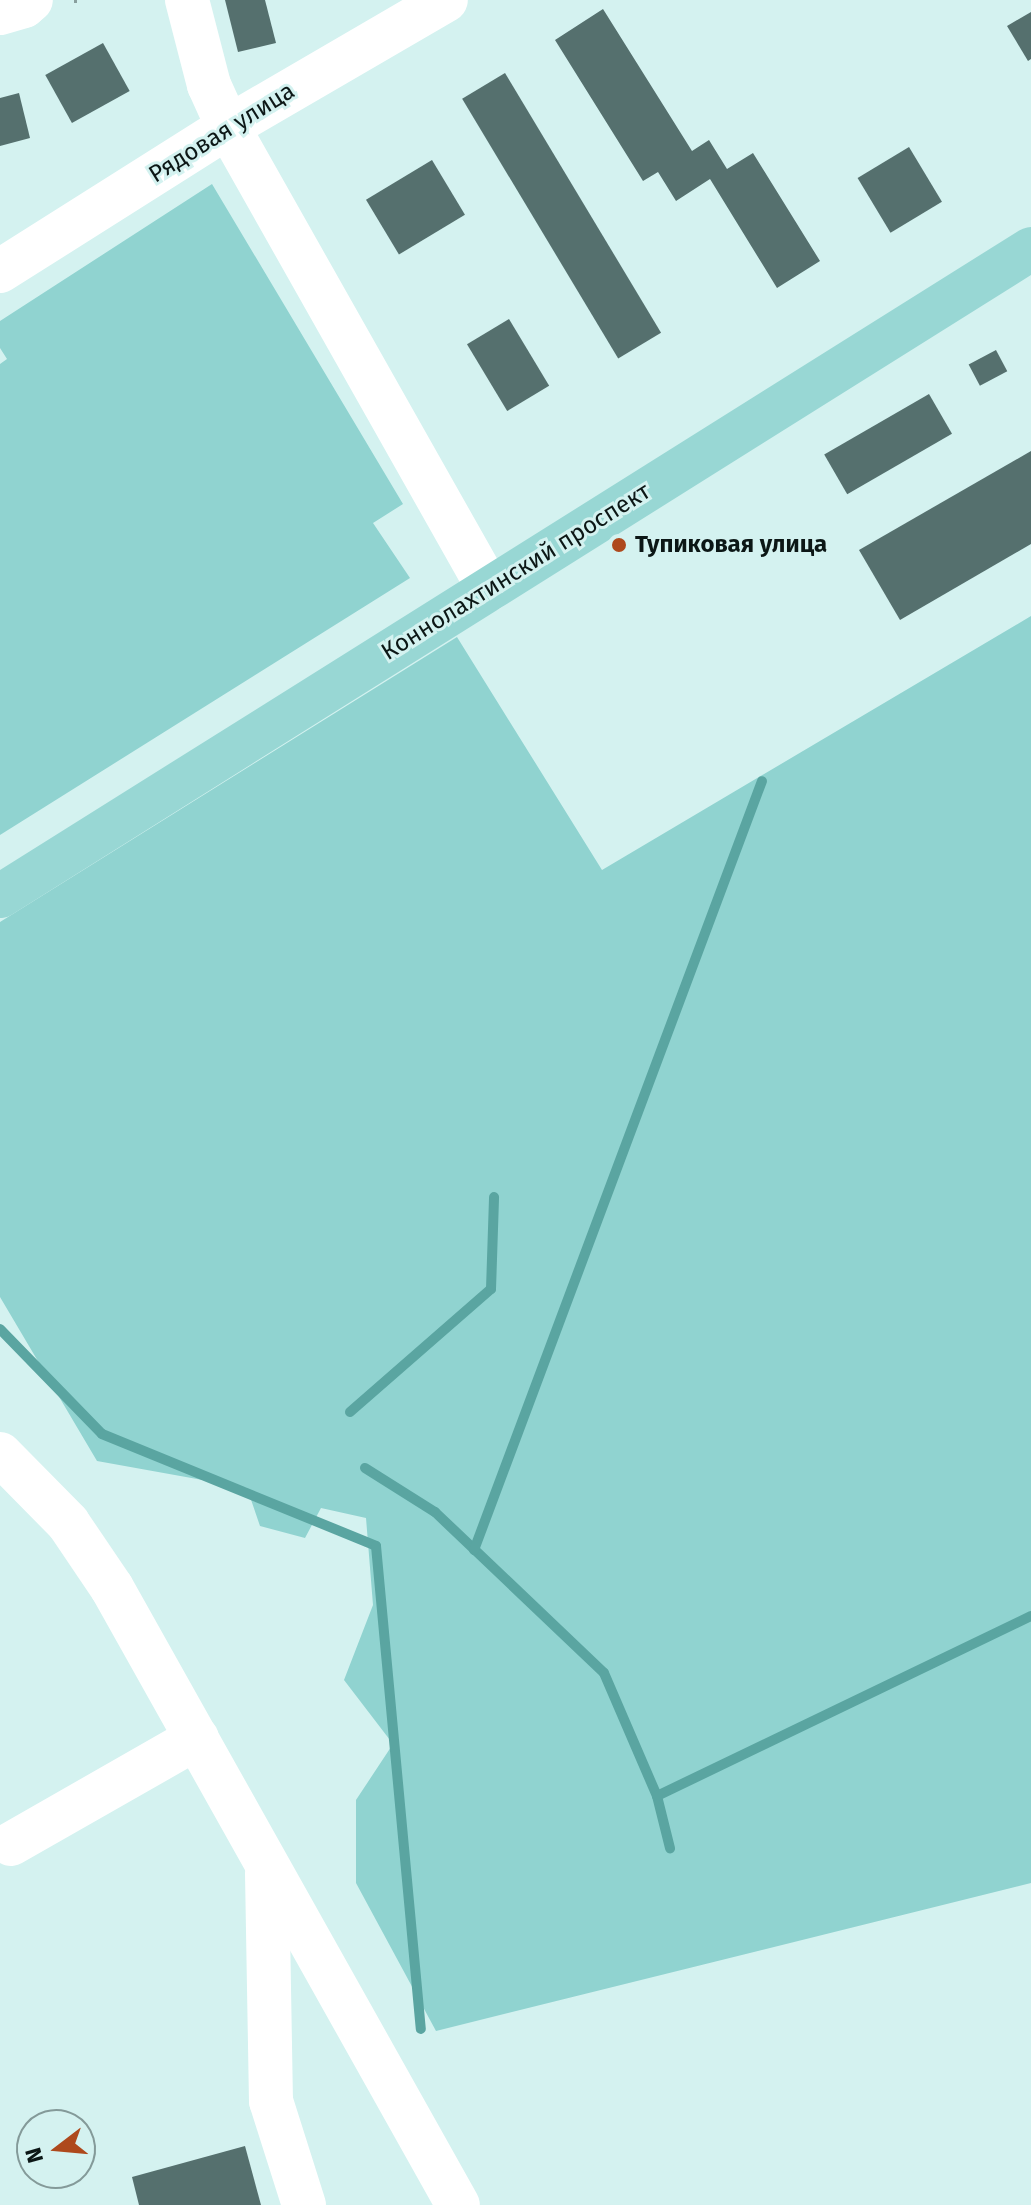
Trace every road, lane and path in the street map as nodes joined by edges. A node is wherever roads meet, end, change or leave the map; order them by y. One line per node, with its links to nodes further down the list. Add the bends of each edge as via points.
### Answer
1 (31, 0): 4 (street)
2 (187, 0): 5 (street, via 209,85)
3 (446, 0): 5 (street, Рядовая улица)
4 (0, 13)
5 (228, 127): 7 (street, Рядовая улица); 8 (street)
6 (1031, 249): 8 (main road, Коннолахтинский проспект)
7 (0, 271)
8 (489, 589): 9 (main road, Коннолахтинский проспект)
9 (0, 896)
10 (0, 1454): 11 (street, via 68,1523 112,1588)
11 (197, 1738): 12 (street); 13 (street)
12 (11, 1844)
13 (266, 1869): 14 (street, via 271,2101); 15 (street)
14 (304, 2205)
15 (458, 2205)

